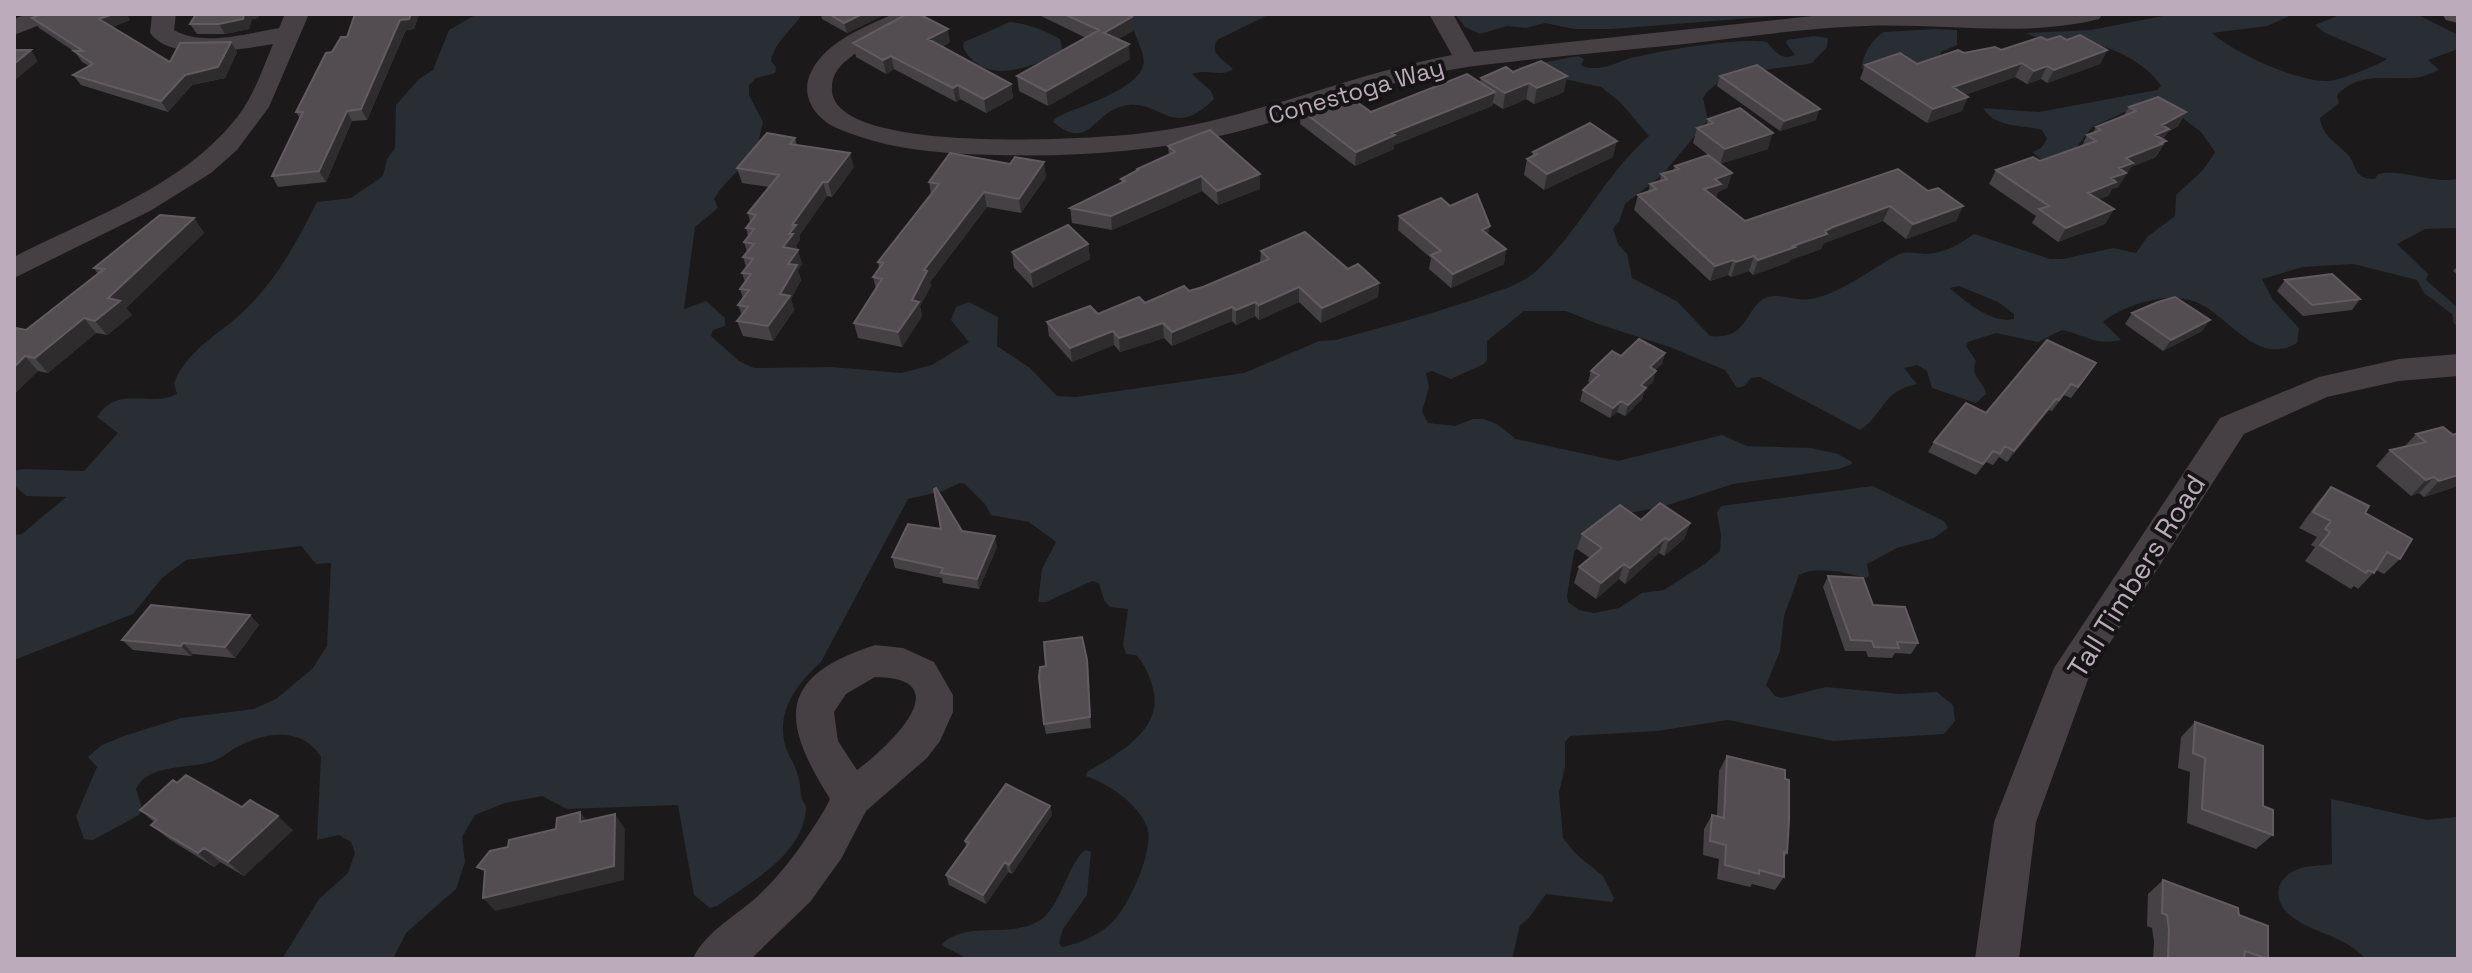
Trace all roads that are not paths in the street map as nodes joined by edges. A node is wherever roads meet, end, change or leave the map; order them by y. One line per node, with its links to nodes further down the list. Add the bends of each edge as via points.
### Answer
1 (47, 14): 7 (street)
2 (164, 14): 6 (street, via 162,33 179,43 208,43)
3 (912, 14): 8 (street, Conestoga Way, via 827,65 818,89 836,121 862,132 973,146 1137,142 1251,120 1378,79)
4 (1441, 14): 8 (street)
5 (2091, 14): 8 (street, Conestoga Way, via 2009,21 1888,18)
6 (293, 24): 9 (street, via 256,109 227,144 163,191)
7 (14, 28)
8 (1467, 61)
9 (14, 269)
10 (2458, 365): 13 (street, Tall Timbers Road, via 2399,370 2319,388 2232,426 2073,668 2015,822)
11 (852, 798): 12 (street, via 824,853 782,904)
12 (715, 959)
13 (1997, 959)

